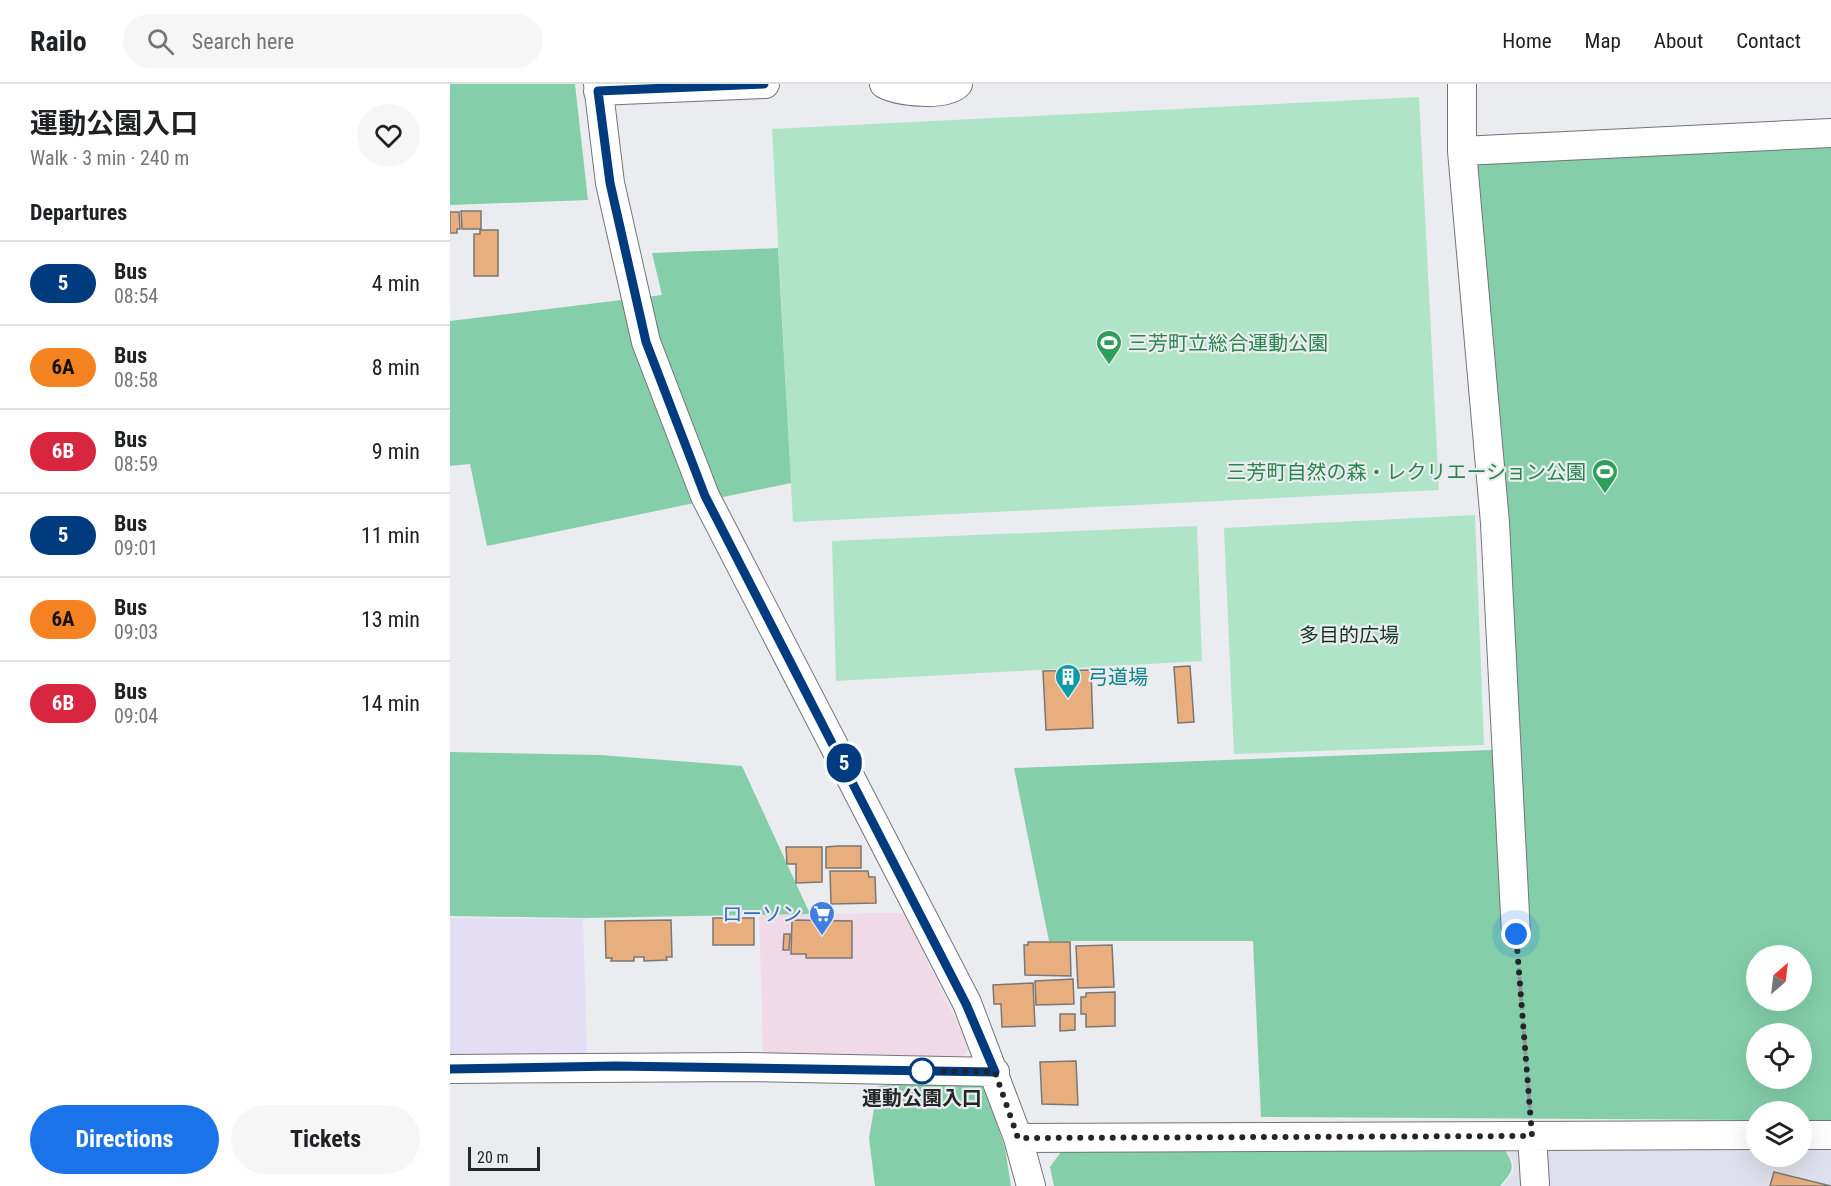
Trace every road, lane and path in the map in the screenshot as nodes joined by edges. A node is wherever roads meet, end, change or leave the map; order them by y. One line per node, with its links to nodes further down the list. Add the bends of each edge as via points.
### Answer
1 (765, 84): 5 (street)
2 (884, 84): 3 (street, via 903,92 949,90)
3 (958, 84)
4 (1462, 84): 7 (street)
5 (598, 87): 10 (street, via 610,183 646,342 705,496 966,1004)
6 (1831, 133): 7 (street)
7 (1462, 151): 8 (street, via 1495,523)
8 (1516, 934): 14 (path)
9 (450, 1069): 10 (street, via 748,1067)
10 (995, 1072): 15 (street)
11 (1746, 1135): 14 (street)
12 (1812, 1135): 13 (street)
13 (1831, 1135)
14 (1532, 1136): 15 (street); 16 (street)
15 (1018, 1138): 17 (street)
16 (1540, 1185)
17 (1031, 1186)

